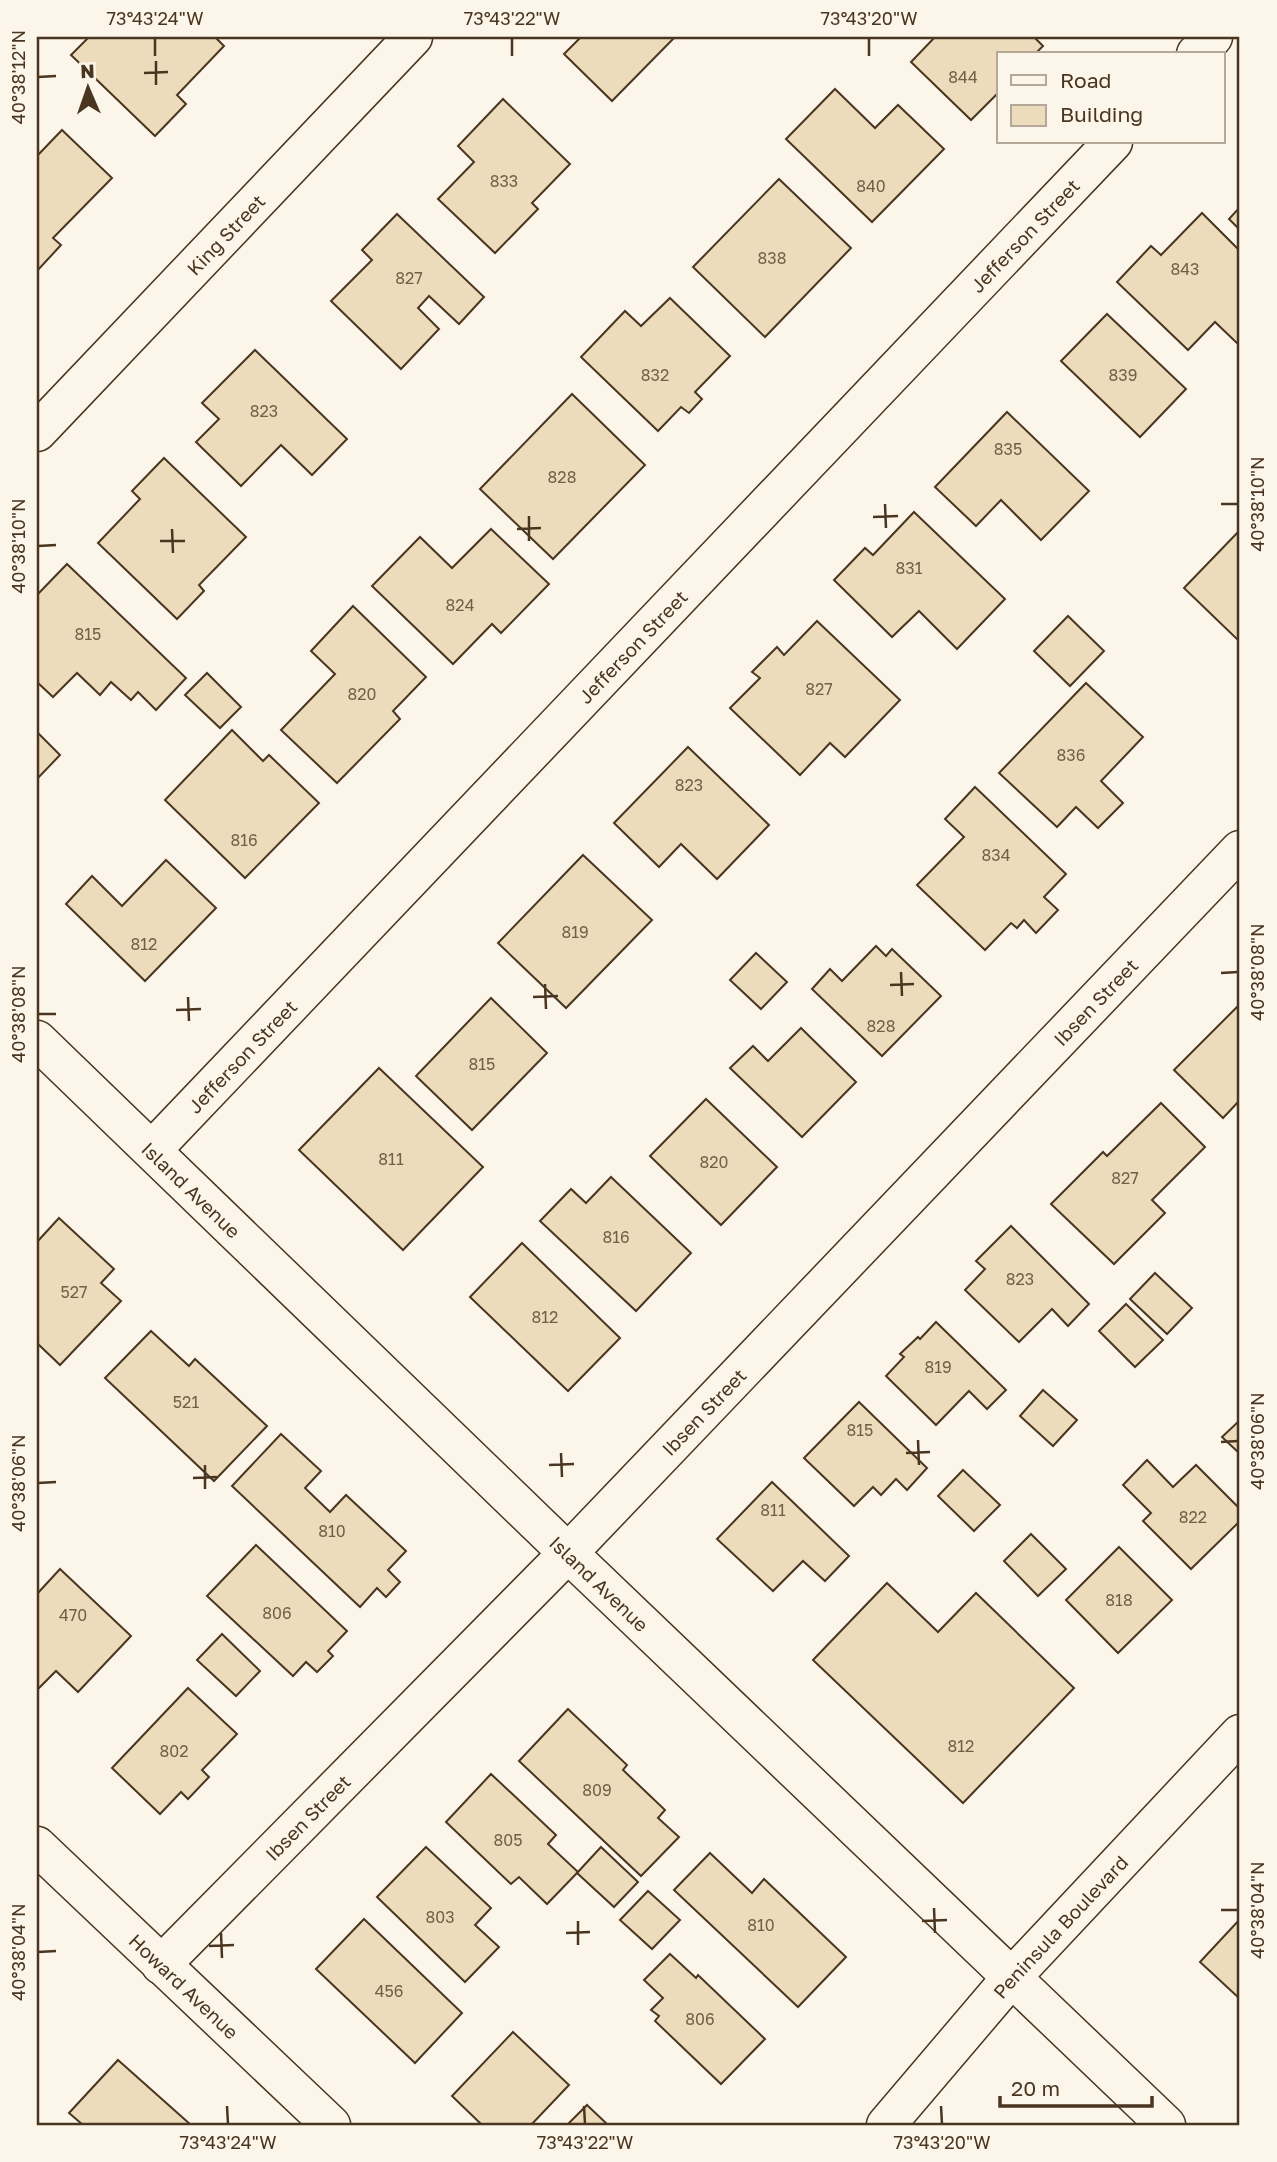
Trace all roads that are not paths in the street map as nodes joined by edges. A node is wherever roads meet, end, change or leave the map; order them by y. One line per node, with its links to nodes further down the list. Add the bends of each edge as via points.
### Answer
1 (413, 37): 5 (street, King Street)
2 (1213, 37): 3 (street)
3 (1198, 52)
4 (1111, 144): 8 (street, Jefferson Street)
5 (37, 432)
6 (1240, 850): 9 (street, Ibsen Street)
7 (37, 1040): 8 (street, Island Avenue)
8 (152, 1150): 9 (street, Island Avenue)
9 (568, 1553): 12 (street, Ibsen Street); 13 (street, Island Avenue)
10 (1240, 1734): 13 (street, Peninsula Boulevard)
11 (41, 1856): 12 (street, Howard Avenue)
12 (161, 1965): 14 (street, Howard Avenue)
13 (1011, 1978): 15 (street, Peninsula Boulevard); 16 (street, Island Avenue)
14 (331, 2125)
15 (886, 2125)
16 (1166, 2125)

